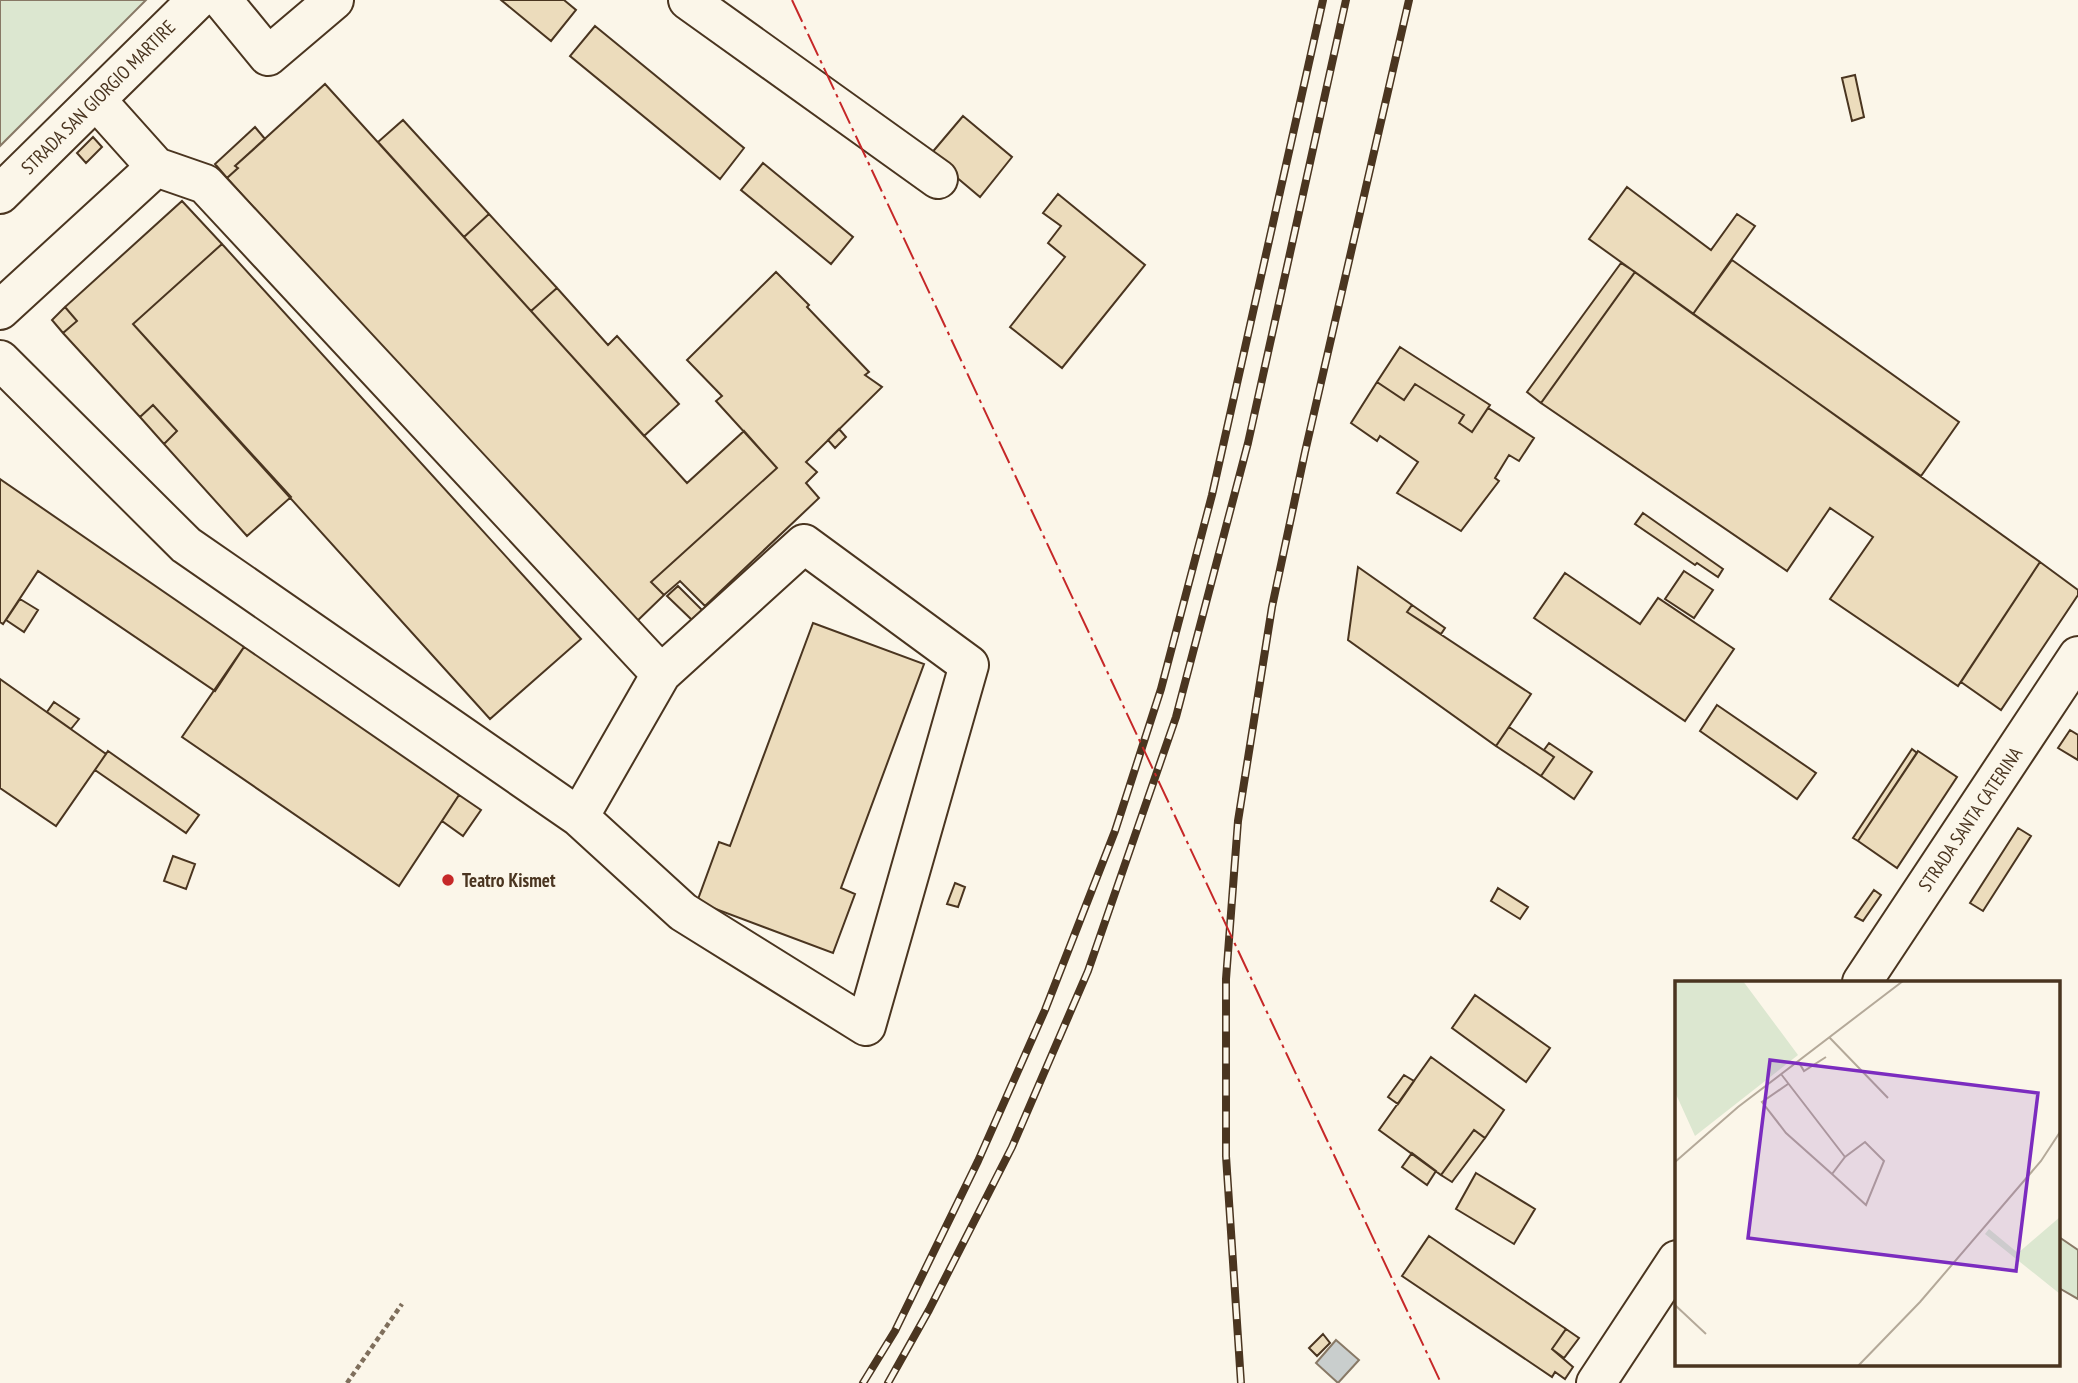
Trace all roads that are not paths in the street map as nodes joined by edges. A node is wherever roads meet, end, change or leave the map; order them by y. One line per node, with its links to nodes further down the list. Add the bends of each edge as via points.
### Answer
1 (197, 0): 5 (street, STRADA SAN GIORGIO MARTIRE)
2 (222, 0): 3 (street, via 268,56)
3 (334, 0)
4 (688, 0): 7 (street)
5 (96, 100): 6 (street); 8 (street, STRADA SAN GIORGIO MARTIRE)
6 (156, 167): 9 (street); 12 (street, via 205,184)
7 (938, 179)
8 (0, 194)
9 (0, 310)
10 (0, 360): 13 (street, via 186,545)
11 (2078, 656): 14 (street, STRADA SANTA CATERINA)
12 (661, 674): 13 (street); 13 (street, via 804,544 969,665 866,1026 683,912)
13 (579, 817)
14 (1863, 981)
15 (1675, 1263): 16 (street)
16 (1596, 1383)

